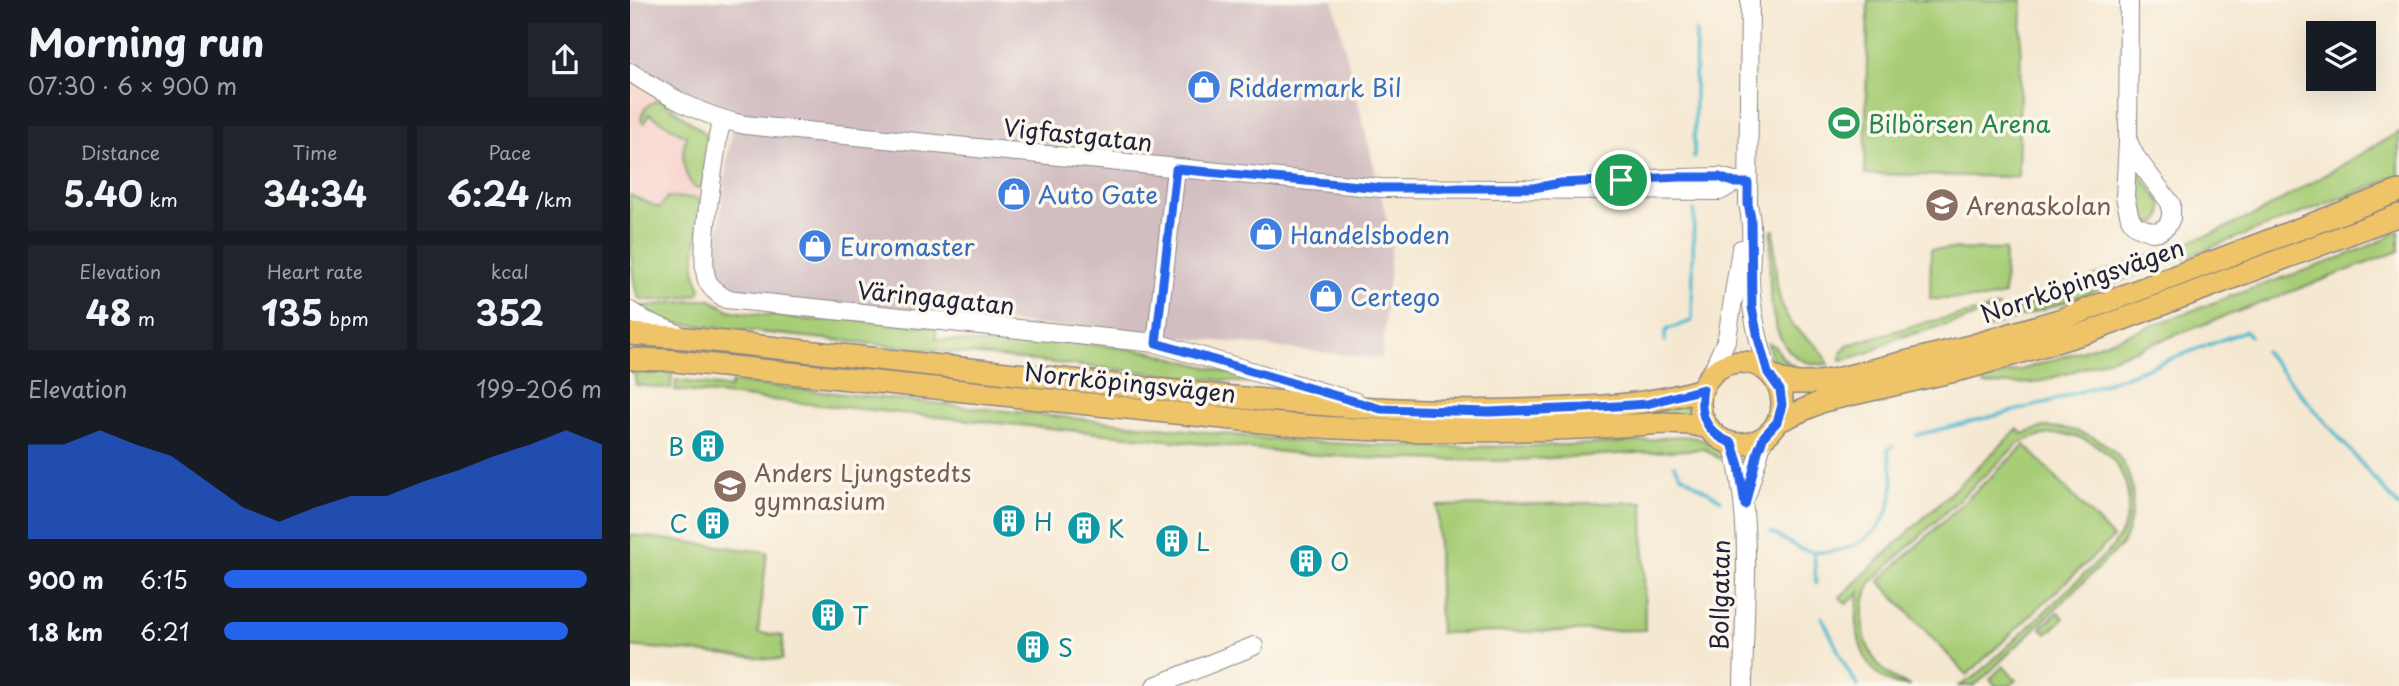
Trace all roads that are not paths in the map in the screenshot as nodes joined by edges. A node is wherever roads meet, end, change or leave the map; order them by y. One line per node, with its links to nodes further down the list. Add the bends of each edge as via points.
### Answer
1 (1750, 0): 7 (street)
2 (2129, 0): 5 (street)
3 (630, 72): 4 (street, Vigfastgatan, via 684,105)
4 (722, 120): 6 (street, Vigfastgatan); 14 (street, Väringagatan, via 705,258 708,281 726,299)
5 (2129, 141): 5 (street, via 2125,197 2130,218 2144,230 2160,231 2168,226 2171,204)
6 (1176, 169): 7 (street, Vigfastgatan, via 1381,188 1720,191); 14 (street)
7 (1742, 183): 9 (street)
8 (2399, 191): 16 (main road, Norrköpingsvägen, via 2062,319 1970,346 1811,383 1791,383)
9 (1748, 204): 16 (street, via 1752,307); 17 (street, via 1742,218 1739,330)
10 (2399, 215): 20 (main road, Norrköpingsvägen, via 2089,332 1968,368 1823,401)
11 (630, 312): 13 (street)
12 (630, 334): 13 (main road, Norrköpingsvägen)
13 (687, 338): 18 (main road, Norrköpingsvägen, via 1218,396)
14 (1156, 343): 18 (street, Väringagatan)
15 (630, 359): 19 (main road, Norrköpingsvägen, via 1367,431 1496,433 1664,423)
16 (1770, 375): 17 (main road, via 1748,363); 20 (main road, via 1781,398)
17 (1713, 377): 18 (main road, Norrköpingsvägen, via 1647,404 1489,412); 19 (main road, via 1700,402)
18 (1381, 409)
19 (1709, 428): 21 (main road)
20 (1771, 429): 21 (main road, via 1749,443); 22 (street, Bollgatan, via 1752,472)
21 (1732, 443): 22 (street, Bollgatan)
22 (1745, 505): 26 (street, Bollgatan)
23 (1254, 646): 24 (street)
24 (1195, 679): 25 (street)
25 (1156, 686)
26 (1743, 686)

